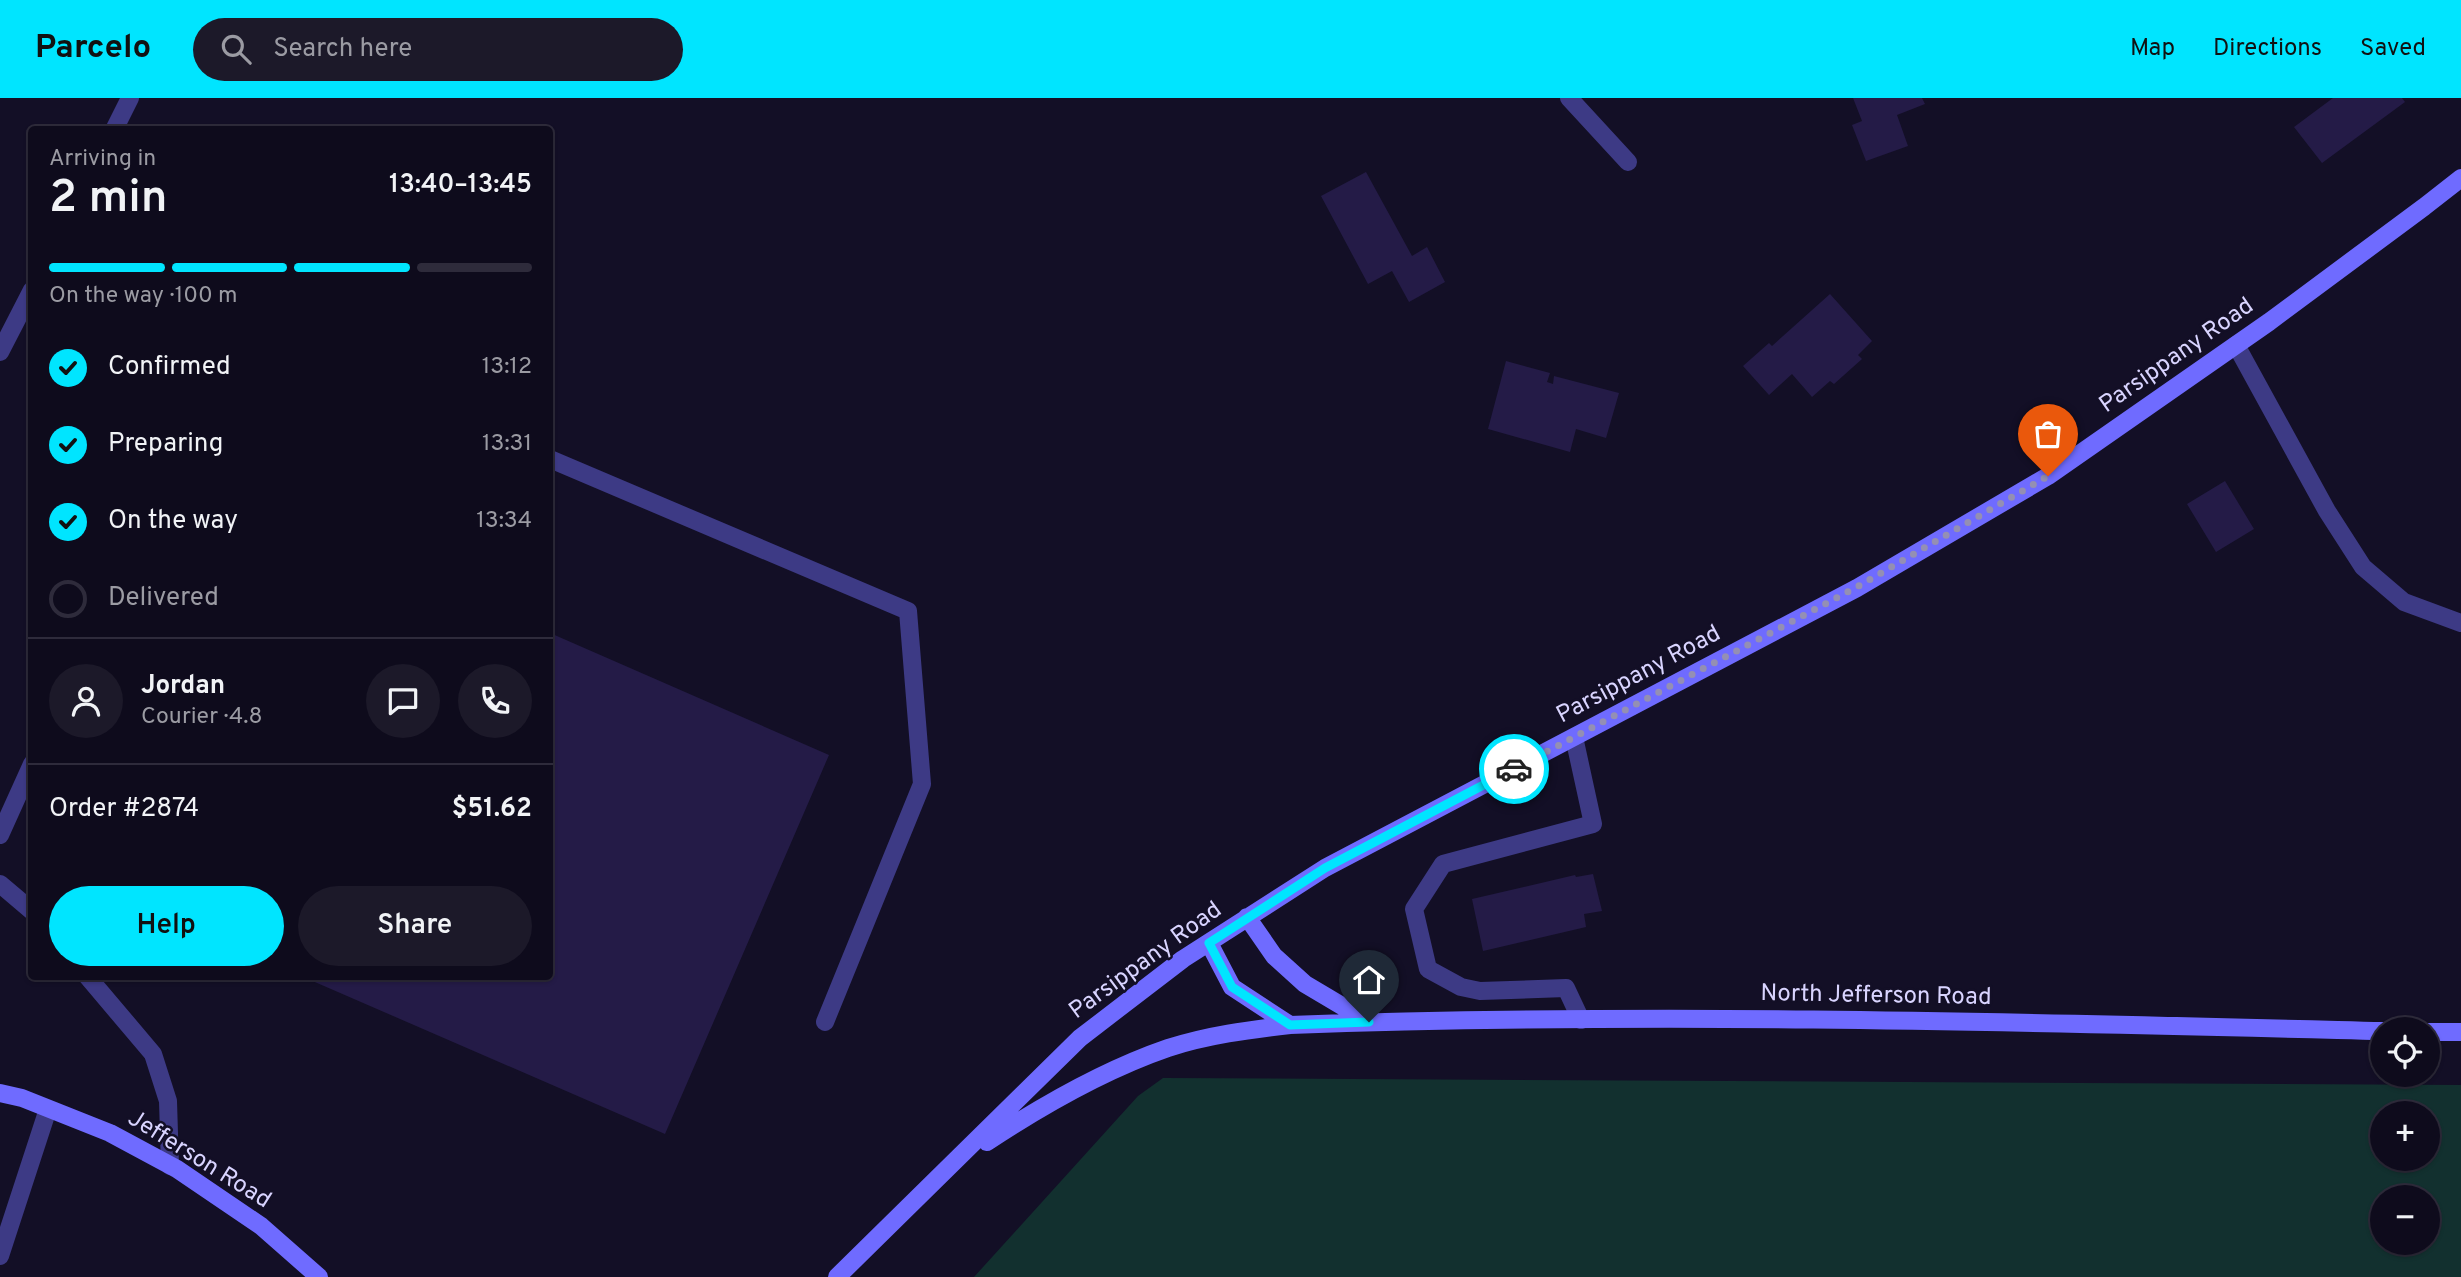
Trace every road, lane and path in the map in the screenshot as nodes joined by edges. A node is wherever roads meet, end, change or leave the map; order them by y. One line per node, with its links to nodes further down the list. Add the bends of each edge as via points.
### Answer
1 (130, 98): 3 (street)
2 (1569, 98): 4 (street)
3 (116, 126)
4 (1628, 162)
5 (2461, 178): 8 (main road, Parsippany Road)
6 (28, 295): 7 (street)
7 (5, 324): 9 (street)
8 (2236, 345): 11 (street, via 2363,567 2404,602); 12 (main road, Parsippany Road, via 2048,476 1857,587)
9 (0, 352)
10 (553, 460): 21 (street, via 908,611 922,784)
11 (2461, 623)
12 (1574, 737): 17 (main road, Parsippany Road, via 1325,868); 20 (street, via 1593,824 1443,864 1414,909 1428,968 1461,987 1480,991 1566,988)
13 (28, 773): 14 (street)
14 (0, 835)
15 (0, 884): 16 (street)
16 (28, 908)
17 (1247, 917): 18 (main road, Parsippany Road); 22 (main road, via 1275,956 1305,984)
18 (1209, 943): 23 (main road, via 1232,987); 29 (main road, Parsippany Road, via 1080,1038)
19 (90, 980): 30 (street, via 153,1054 168,1101)
20 (1581, 1020): 22 (main road, North Jefferson Road); 24 (main road, North Jefferson Road, via 2043,1022)
21 (825, 1022)
22 (1369, 1022): 23 (main road, North Jefferson Road)
23 (1290, 1025): 29 (main road, North Jefferson Road, via 1226,1033 1129,1063 1038,1109)
24 (2370, 1031)
25 (2440, 1032): 26 (main road)
26 (2461, 1032)
27 (0, 1093): 28 (main road, Jefferson Road)
28 (48, 1109): 30 (main road, Jefferson Road, via 110,1133); 31 (street)
29 (955, 1162): 33 (main road, Parsippany Road)
30 (170, 1166): 32 (main road, Jefferson Road, via 261,1226)
31 (0, 1256)
32 (319, 1277)
33 (837, 1277)

